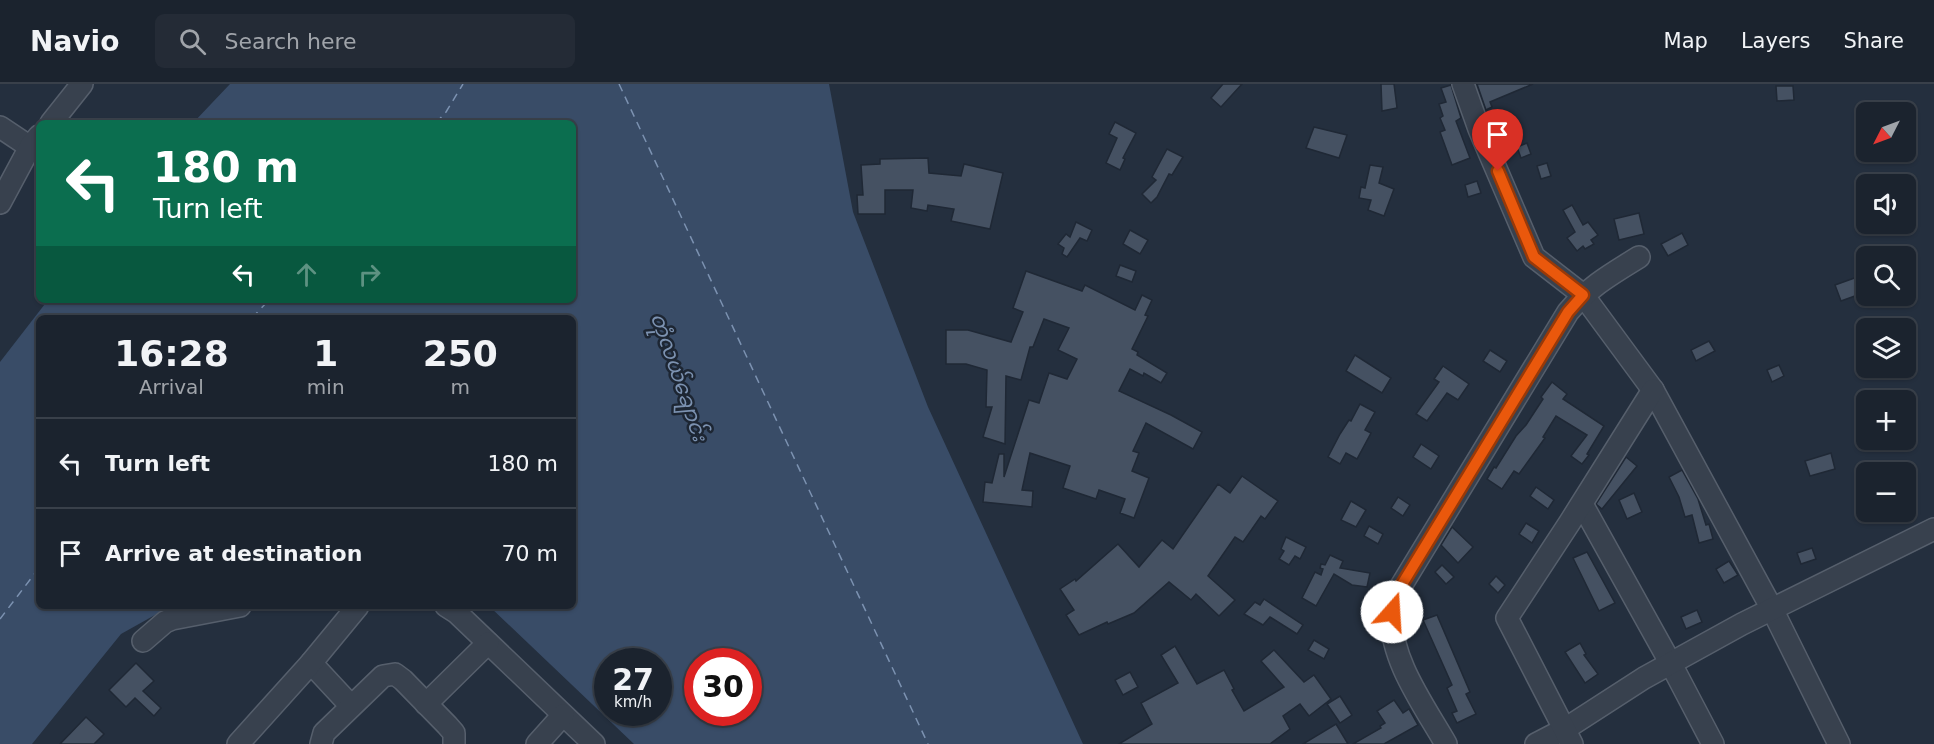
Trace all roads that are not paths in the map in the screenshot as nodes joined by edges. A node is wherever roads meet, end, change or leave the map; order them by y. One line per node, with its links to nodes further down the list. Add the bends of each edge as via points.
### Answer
1 (82, 84): 3 (street)
2 (1463, 84): 8 (street, via 1534,257)
3 (53, 120)
4 (0, 127): 5 (street)
5 (34, 141): 6 (street)
6 (0, 202)
7 (1639, 257): 8 (street)
8 (1583, 295): 9 (street); 29 (street, via 1568,312 1398,591 1392,612 1393,636 1402,664)
9 (1653, 390): 10 (street); 15 (street)
10 (1582, 504): 19 (street); 23 (street, via 1507,618)
11 (1934, 529): 15 (street)
12 (224, 609): 16 (street, via 172,619)
13 (356, 609): 18 (street)
14 (451, 609): 17 (street)
15 (1772, 609): 19 (street); 32 (street)
16 (143, 641)
17 (488, 643): 20 (street); 22 (street)
18 (311, 663): 21 (street); 24 (street)
19 (1671, 664): 23 (street, via 1644,678); 31 (street)
20 (426, 704): 21 (street, via 403,680 388,674); 26 (street, via 453,733)
21 (351, 706): 25 (street, via 324,733)
22 (563, 715): 27 (street); 28 (street)
23 (1569, 736): 30 (street)
24 (238, 744)
25 (321, 744)
26 (454, 744)
27 (537, 744)
28 (594, 744)
29 (1446, 744)
30 (1536, 744)
31 (1713, 744)
32 (1839, 744)

